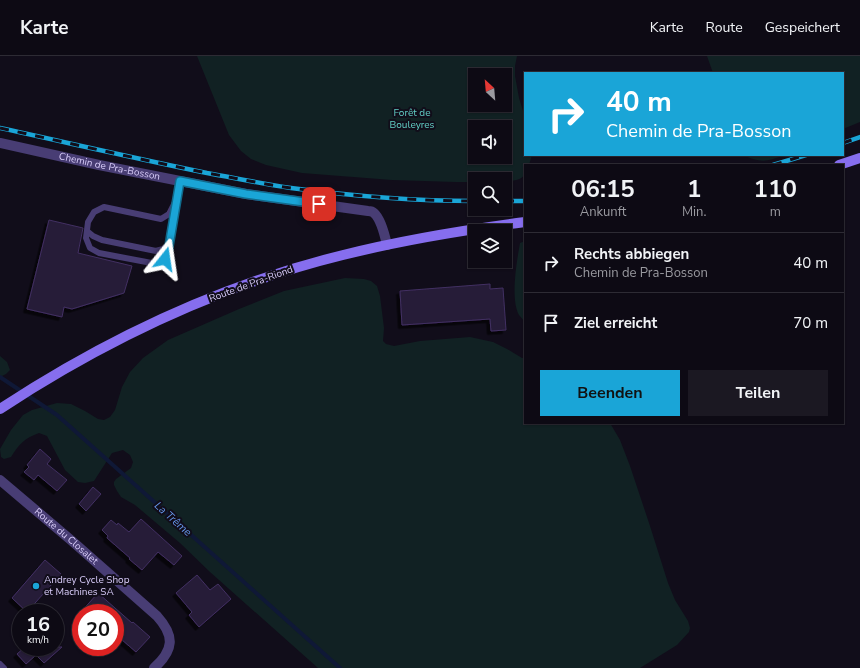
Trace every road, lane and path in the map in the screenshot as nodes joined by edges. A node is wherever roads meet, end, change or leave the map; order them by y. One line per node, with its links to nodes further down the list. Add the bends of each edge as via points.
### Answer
1 (0, 143): 4 (street, Chemin de Pra-Bosson)
2 (860, 158): 3 (main road)
3 (842, 164)
4 (180, 181): 5 (lane); 9 (street, Chemin de Pra-Bosson, via 246,194 368,211 378,219)
5 (176, 200): 7 (lane, via 169,214 162,219 104,207 94,212 88,222); 8 (lane)
6 (524, 222): 9 (main road, Route de Pra-Riond)
7 (87, 231): 8 (lane, via 102,240 156,251); 8 (lane, via 86,238 90,248 99,254 157,264 165,259)
8 (169, 244)
9 (387, 245): 10 (main road, Route de Pra-Riond, via 266,278 167,317 53,376)
10 (0, 409)
11 (0, 480): 14 (street, Route du Closalet, via 157,616 168,631 170,645)
12 (0, 664): 13 (lane)
13 (4, 668)
14 (154, 668)

